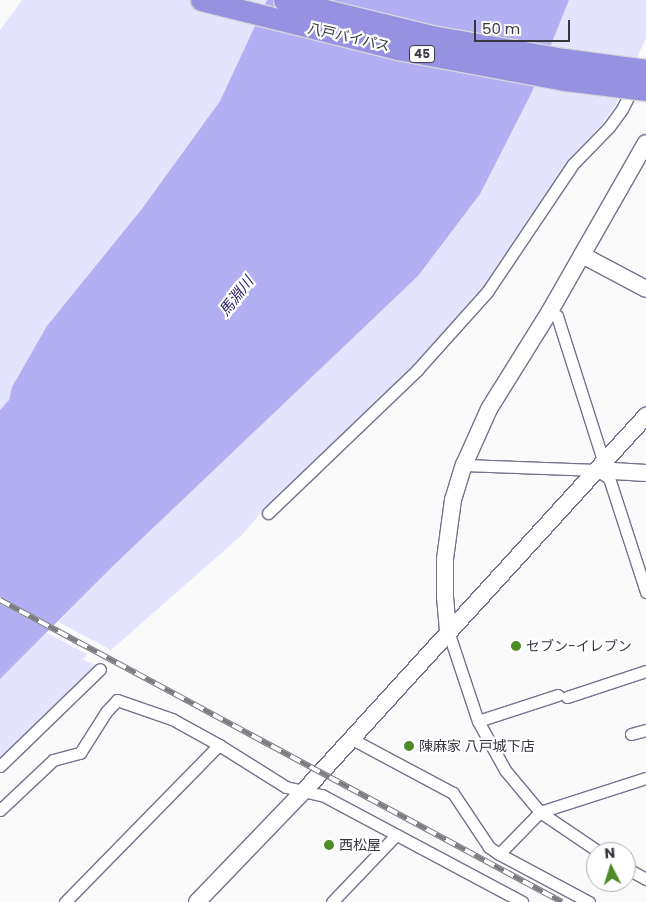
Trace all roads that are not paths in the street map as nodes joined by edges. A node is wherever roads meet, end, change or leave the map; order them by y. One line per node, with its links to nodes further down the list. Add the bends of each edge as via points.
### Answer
1 (201, 0): 5 (highway, 八戸バイパス / 45, bridge, via 397,49 566,80)
2 (284, 0): 4 (highway, 八戸バイパス / 45, bridge, via 432,36)
3 (646, 61): 14 (street, via 622,109 573,164 487,292 417,370)
4 (646, 70)
5 (646, 90)
6 (646, 143): 7 (street)
7 (582, 255): 8 (street); 9 (street)
8 (646, 289)
9 (550, 311): 11 (street, via 490,409); 12 (street, via 557,316)
10 (646, 416): 12 (street)
11 (464, 464): 12 (street); 16 (street, via 453,500 445,559)
12 (600, 466): 13 (street); 15 (street, via 610,478); 16 (street)
13 (646, 473)
14 (268, 513)
15 (646, 592)
16 (448, 631): 19 (street); 22 (street)
17 (100, 669): 24 (street)
18 (646, 671): 19 (street)
19 (478, 721): 28 (street, via 505,770)
20 (646, 730): 21 (street)
21 (631, 734)
22 (350, 738): 26 (street); 31 (street, via 453,793 489,847)
23 (219, 745): 26 (street, via 286,787); 27 (street, via 172,719 117,700 80,753 53,760); 32 (street)
24 (0, 766)
25 (646, 778): 28 (street)
26 (304, 791): 29 (street, via 322,794); 33 (street)
27 (0, 810)
28 (540, 812): 30 (street); 31 (street)
29 (396, 835): 34 (street); 35 (street)
30 (586, 843)
31 (499, 854): 36 (street)
32 (65, 902)
33 (197, 902)
34 (332, 902)
35 (522, 902)
36 (589, 902)

